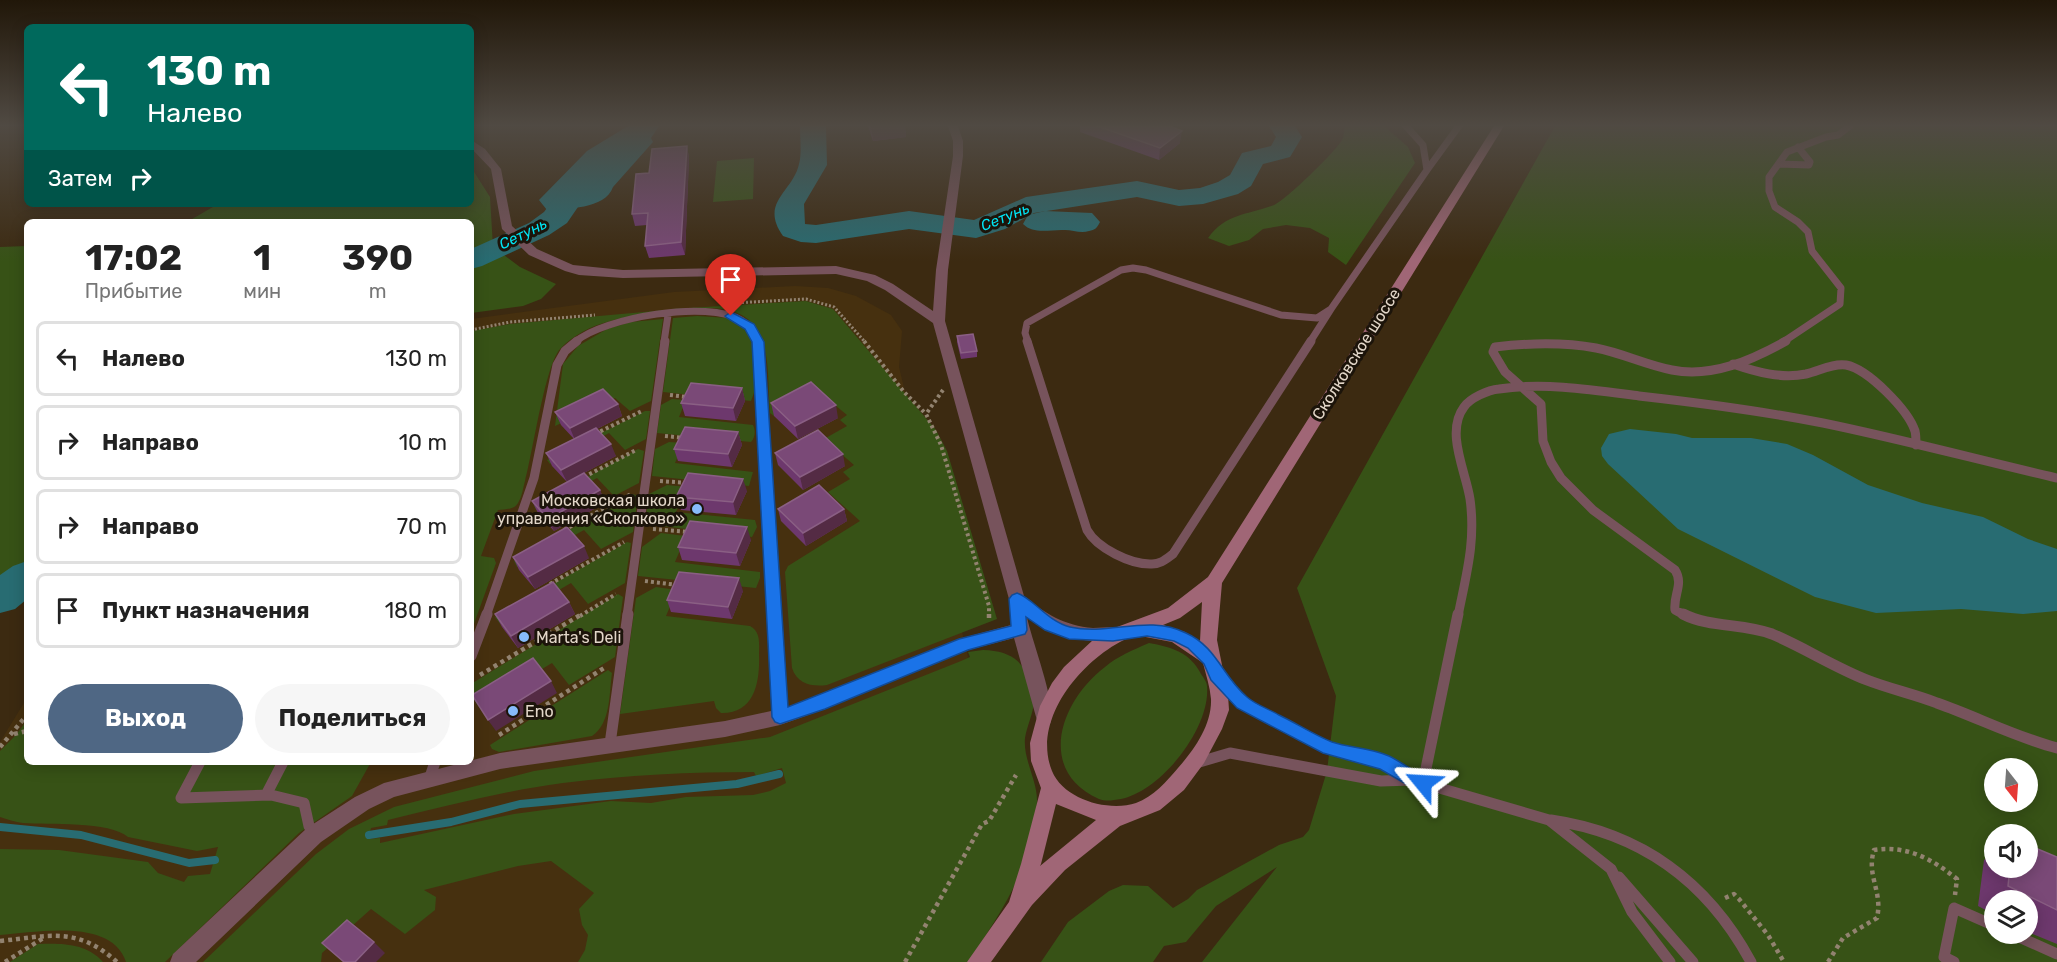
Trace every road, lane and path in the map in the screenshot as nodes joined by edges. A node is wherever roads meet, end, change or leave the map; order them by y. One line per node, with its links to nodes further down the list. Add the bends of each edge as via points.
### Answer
1 (496, 171): 8 (street, via 506,227 533,252 579,271 836,270 871,278)
2 (956, 171): 8 (street)
3 (1426, 171): 6 (lane)
4 (1471, 171): 24 (street, Сколковское шоссе)
5 (1774, 171): 9 (lane, via 1769,177 1772,205 1810,234 1813,252 1842,287 1844,296 1840,304 1789,339)
6 (1331, 309): 6 (lane, via 1165,563 1140,564 1092,537 1025,333 1027,323 1121,270 1133,268 1281,315 1317,318)
7 (668, 315): 12 (lane); 33 (lane, via 604,326 581,338 560,358 528,501); 37 (lane, via 721,313 745,322 756,336)
8 (939, 321): 10 (street)
9 (1733, 364): 11 (lane, via 1692,372 1666,370 1616,352 1585,346 1528,343 1495,348 1493,352 1505,372); 15 (lane, via 1789,376 1835,365 1858,368 1909,420)
10 (955, 380): 27 (street); 29 (path, via 940,392 926,414 941,445)
11 (1525, 387): 15 (lane, via 1591,390 1716,405); 45 (lane, via 1541,404 1546,445 1562,479 1602,517 1668,563 1677,574 1681,585 1673,605 1675,610 1696,621 1768,633 1857,676); 53 (lane, via 1480,395 1464,406 1458,418 1456,434 1470,499 1473,543)
12 (656, 404): 13 (path); 14 (lane)
13 (593, 435)
14 (651, 442): 17 (path); 18 (lane)
15 (1916, 444): 16 (lane)
16 (2057, 478)
17 (581, 479)
18 (645, 483): 19 (path); 20 (lane); 21 (path)
19 (689, 483)
20 (639, 530): 22 (path); 23 (lane); 26 (path)
21 (562, 531)
22 (688, 532)
23 (632, 582): 25 (path); 34 (lane); 36 (path)
24 (1214, 582): 32 (street, via 1182,608); 35 (street, via 1209,624)
25 (677, 585)
26 (541, 589)
27 (1017, 599): 31 (street); 32 (street, via 1051,625 1069,633)
28 (996, 604): 29 (path)
29 (988, 606): 30 (path)
30 (989, 620)
31 (1019, 630): 37 (street, via 965,644); 38 (street, via 1039,684)
32 (1127, 632): 35 (street, via 1166,631 1179,636 1194,644); 38 (street, via 1101,644 1083,659 1052,699)
33 (474, 648)
34 (621, 657): 42 (path); 43 (lane)
35 (1214, 668): 46 (street, via 1219,716); 53 (lane, via 1243,704 1329,748 1384,762)
36 (480, 675)
37 (780, 717): 43 (street, via 725,729)
38 (1044, 718): 54 (street, via 1039,753)
39 (24, 719): 41 (path)
40 (24, 732): 41 (path)
41 (13, 735): 44 (path)
42 (499, 735)
43 (610, 744): 47 (street)
44 (0, 747)
45 (2057, 748)
46 (1196, 763): 53 (lane, via 1230,753 1381,781); 56 (street, via 1157,801)
47 (474, 764)
48 (199, 765): 55 (lane, via 181,798)
49 (281, 765): 55 (lane)
50 (470, 765): 51 (street)
51 (433, 770): 58 (street, via 362,803)
52 (1016, 775): 71 (path, via 989,821 982,824)
53 (1418, 782): 57 (lane)
54 (1051, 788): 56 (street, via 1085,810); 61 (street)
55 (266, 795): 58 (lane, via 304,803)
56 (1120, 816): 61 (street, via 1058,864)
57 (1549, 819): 59 (lane); 60 (lane, via 1593,827 1635,845 1664,862)
58 (314, 835): 70 (street)
59 (1611, 869): 73 (lane, via 1632,912); 74 (lane)
60 (1710, 905): 75 (lane); 76 (path, via 1734,894 1768,935)
61 (1016, 906): 72 (street)
62 (1954, 908): 63 (lane); 77 (path, via 1957,879 1944,868 1913,851 1888,846 1874,850 1869,863 1880,901 1877,918 1843,938); 78 (lane, via 1944,957)
63 (1984, 921)
64 (46, 936): 65 (path); 68 (path); 69 (path, via 86,939 103,947)
65 (0, 941)
66 (2035, 944): 67 (lane)
67 (2057, 954)
68 (5, 962)
69 (117, 962)
70 (181, 962)
71 (905, 962)
72 (978, 962)
73 (1670, 962)
74 (1693, 962)
75 (1751, 962)
76 (1784, 962)
77 (1828, 962)
78 (1954, 962)

